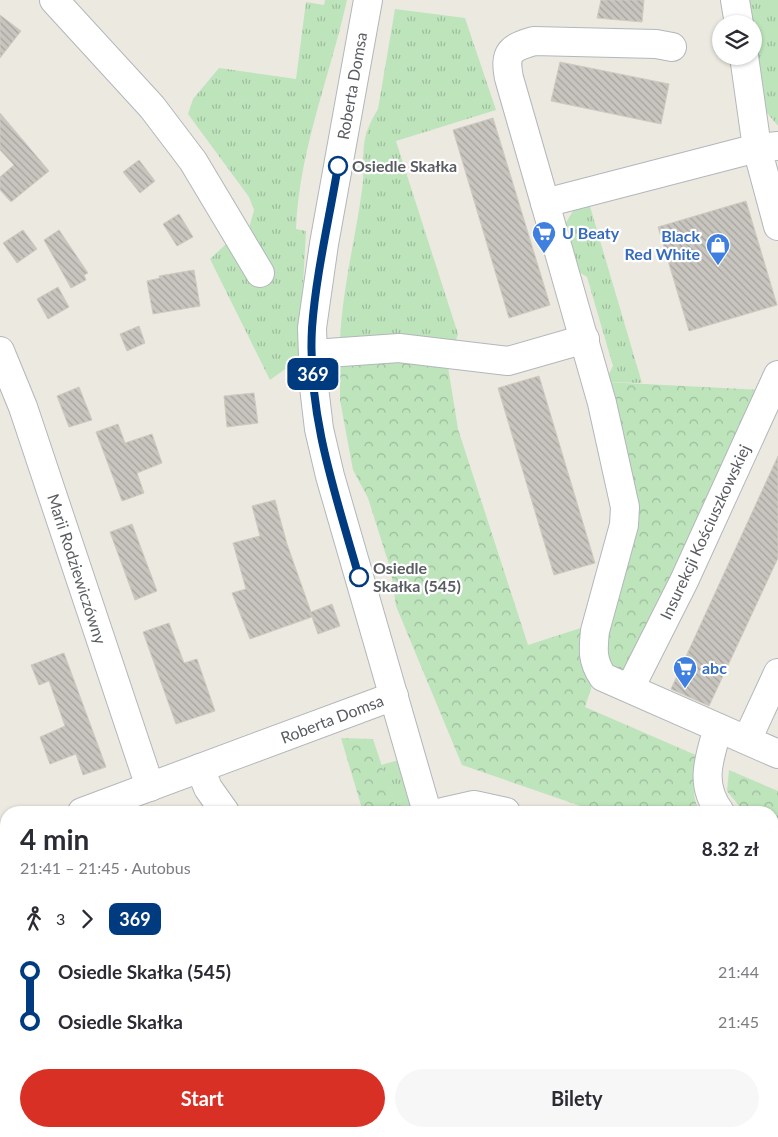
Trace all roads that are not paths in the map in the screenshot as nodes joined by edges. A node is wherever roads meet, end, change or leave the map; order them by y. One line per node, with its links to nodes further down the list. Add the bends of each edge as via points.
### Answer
1 (54, 0): 10 (street, via 158,115 192,161)
2 (368, 0): 13 (street, Roberta Domsa, via 319,277 312,328)
3 (735, 0): 4 (street)
4 (738, 15)
5 (672, 47): 8 (street, via 534,41 508,53 509,78)
6 (746, 65): 7 (street)
7 (767, 147): 8 (street); 9 (street)
8 (545, 204): 11 (street)
9 (778, 226)
10 (260, 273)
11 (584, 339): 13 (street, via 508,361 398,348); 16 (street, via 625,507 624,525 595,631 594,664 603,677)
12 (0, 351): 22 (street, Marii Rodziewiczówny, via 23,407)
13 (313, 354): 17 (street, Roberta Domsa, via 319,430)
14 (778, 375): 16 (street, Insurekcji Kościuszkowskiej, via 684,581)
15 (778, 673): 19 (street)
16 (630, 688): 18 (street)
17 (394, 696): 21 (street, Roberta Domsa); 25 (street)
18 (718, 728): 19 (street); 26 (street, via 707,766 711,800)
19 (747, 740): 20 (street)
20 (778, 754)
21 (200, 768): 22 (street, Roberta Domsa); 24 (street, via 208,788)
22 (150, 787): 23 (street, Roberta Domsa)
23 (98, 806)
24 (221, 806)
25 (425, 806)
26 (716, 806)

